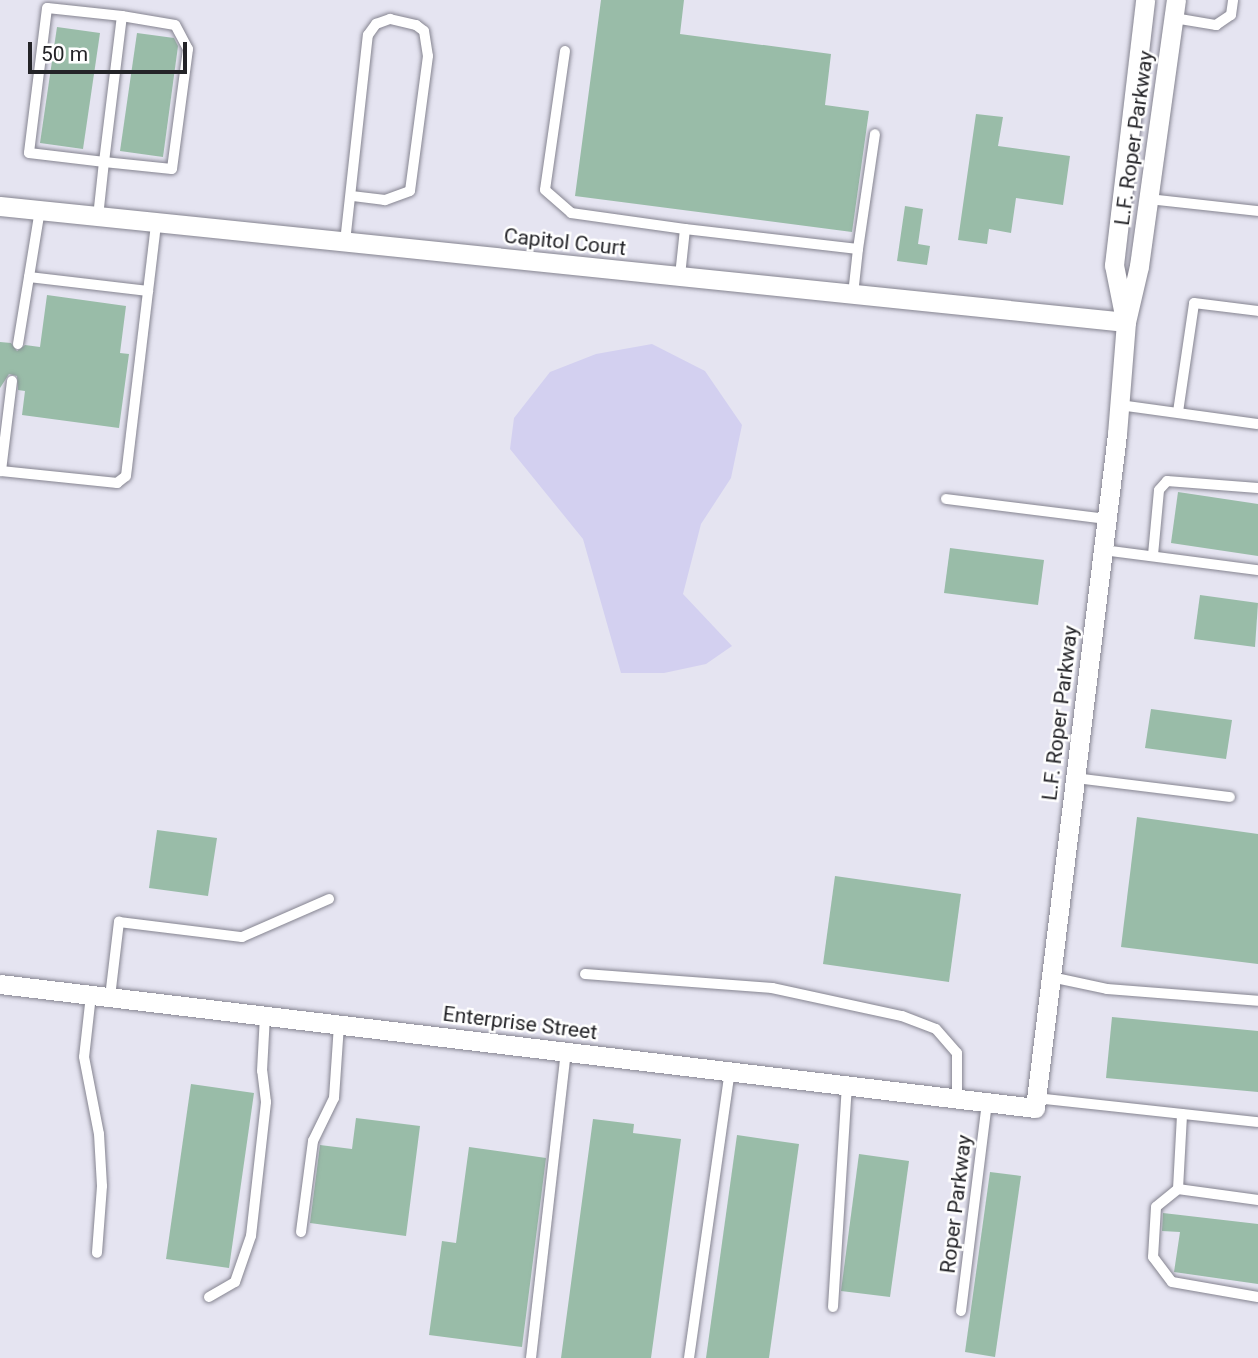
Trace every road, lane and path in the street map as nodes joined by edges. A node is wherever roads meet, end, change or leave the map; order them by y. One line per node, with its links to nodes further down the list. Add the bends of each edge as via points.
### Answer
1 (1146, 0): 23 (street, L.F. Roper Parkway, via 1114,265)
2 (1233, 0): 3 (lane, via 1231,15 1216,26)
3 (1175, 9): 9 (street, L.F. Roper Parkway)
4 (122, 16): 7 (lane); 7 (lane, via 175,25 188,50 172,169); 7 (lane, via 47,8 29,153)
5 (565, 51): 15 (lane, via 545,190 571,213)
6 (875, 134): 17 (lane)
7 (104, 162): 13 (lane)
8 (351, 196): 8 (lane, via 368,35 376,24 390,19 416,25 424,31 428,56 410,191 385,200); 16 (lane)
9 (1149, 199): 12 (lane); 23 (street, L.F. Roper Parkway)
10 (0, 206): 11 (street, Capitol Court)
11 (40, 211): 13 (street, Capitol Court); 19 (lane)
12 (1258, 211)
13 (98, 216): 14 (street, Capitol Court)
14 (156, 223): 16 (street, Capitol Court); 20 (lane)
15 (685, 229): 17 (lane); 18 (lane)
16 (345, 242): 18 (street, Capitol Court)
17 (858, 248): 21 (lane)
18 (680, 276): 21 (street, Capitol Court)
19 (29, 277): 20 (lane); 24 (lane)
20 (148, 291): 30 (lane, via 126,476 117,483)
21 (853, 294): 23 (street, Capitol Court)
22 (1258, 311): 28 (lane, via 1194,303)
23 (1126, 322): 27 (street, L.F. Roper Parkway)
24 (18, 344)
25 (12, 381): 26 (lane)
26 (5, 403): 30 (lane)
27 (1119, 405): 28 (lane); 33 (street, L.F. Roper Parkway)
28 (1178, 412): 29 (lane)
29 (1258, 424)
30 (0, 471)
31 (1258, 488): 35 (lane, via 1167,481 1159,489)
32 (946, 499): 33 (lane)
33 (1106, 519): 34 (street, L.F. Roper Parkway)
34 (1103, 550): 35 (lane); 37 (street, L.F. Roper Parkway)
35 (1153, 555): 36 (lane)
36 (1258, 570)
37 (1075, 778): 38 (lane); 41 (street, L.F. Roper Parkway)
38 (1230, 797)
39 (329, 899): 43 (lane, via 242,937 119,922)
40 (585, 974): 50 (lane, via 772,988 902,1016 936,1029 957,1052)
41 (1051, 977): 44 (lane, via 1107,989); 52 (street, L.F. Roper Parkway)
42 (0, 984): 43 (street, Enterprise Street)
43 (101, 996): 45 (street, Enterprise Street); 58 (lane, via 84,1058 99,1134 102,1186)
44 (1258, 1001)
45 (265, 1016): 46 (street, Enterprise Street); 59 (lane, via 262,1071 267,1102 251,1236 235,1282)
46 (339, 1025): 47 (street, Enterprise Street); 57 (lane, via 334,1098 313,1141)
47 (566, 1051): 48 (street, Enterprise Street); 63 (lane)
48 (730, 1071): 49 (street, Enterprise Street); 64 (lane)
49 (847, 1085): 50 (street, Enterprise Street); 61 (lane)
50 (957, 1098): 51 (street, Enterprise Street)
51 (987, 1102): 52 (street, Enterprise Street); 62 (lane, Roper Parkway)
52 (1035, 1103): 53 (lane)
53 (1182, 1114): 54 (lane); 55 (lane)
54 (1258, 1122)
55 (1178, 1189): 56 (lane); 60 (lane, via 1156,1208 1153,1257 1162,1273 1172,1282)
56 (1258, 1200)
57 (301, 1232)
58 (96, 1253)
59 (209, 1297)
60 (1258, 1297)
61 (833, 1307)
62 (961, 1311)
63 (531, 1358)
64 (689, 1358)

